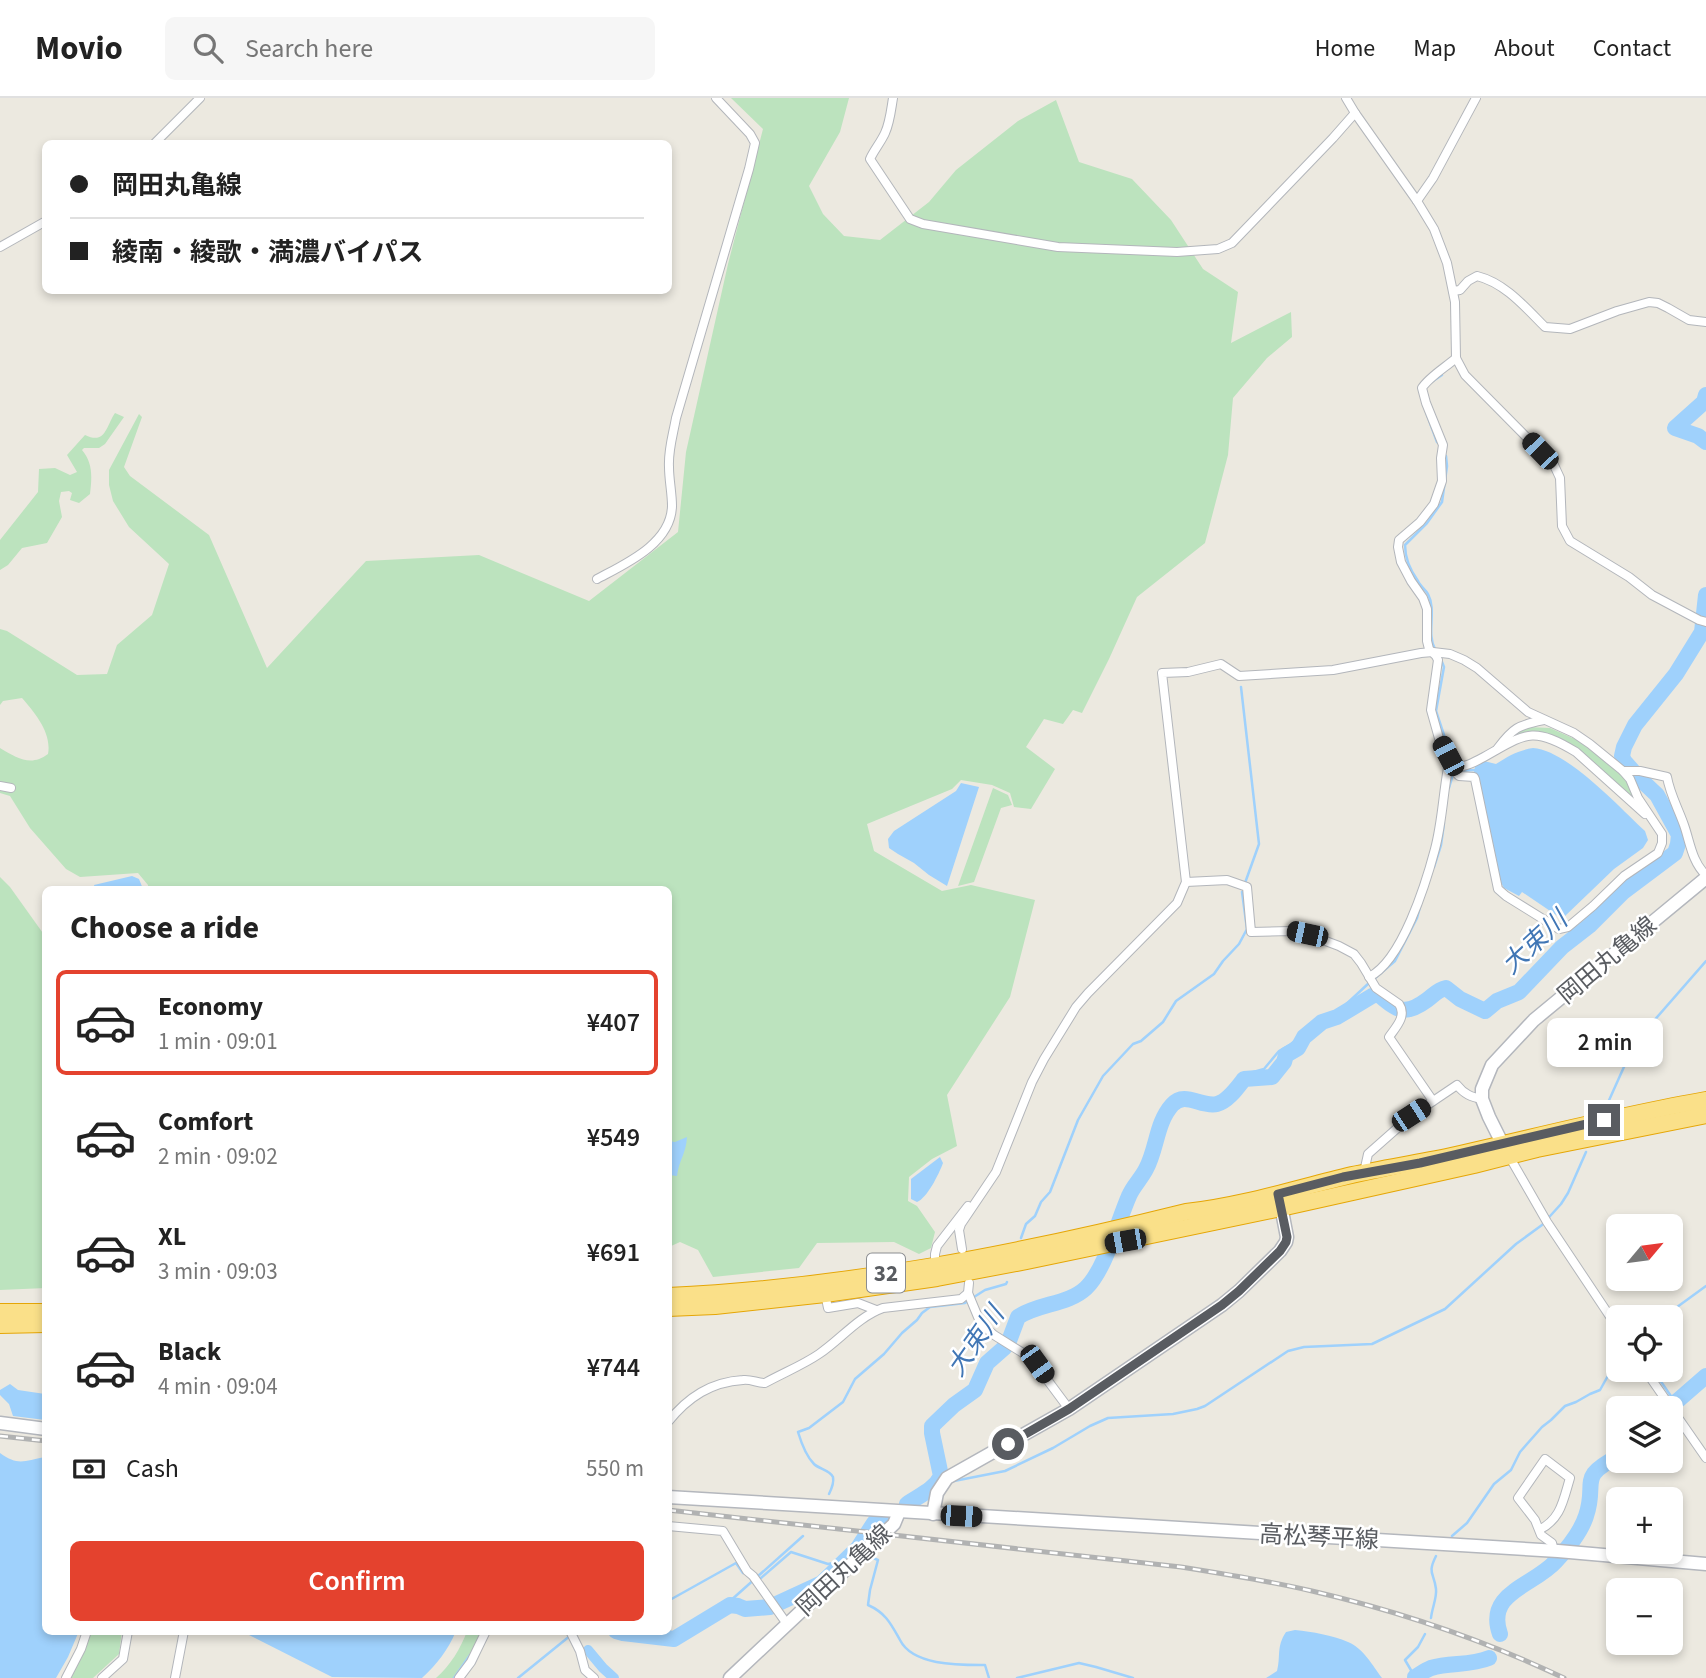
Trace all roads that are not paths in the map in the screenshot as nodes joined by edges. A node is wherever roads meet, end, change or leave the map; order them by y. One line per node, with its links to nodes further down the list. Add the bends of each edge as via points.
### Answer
1 (200, 98): 7 (street)
2 (716, 98): 14 (street, via 755,143 676,418 670,446 669,520 636,558)
3 (893, 98): 6 (street, via 884,135 870,159 910,219 1058,247 1177,252 1218,250 1232,243)
4 (1346, 98): 6 (street)
5 (1476, 98): 8 (street)
6 (1354, 113): 8 (street)
7 (158, 140)
8 (1417, 201): 11 (street, via 1434,229)
9 (42, 223): 10 (street)
10 (0, 247)
11 (1453, 291): 12 (street, via 1477,276 1488,279 1545,327 1570,329 1649,302 1689,320); 13 (street)
12 (1706, 322)
13 (1457, 361): 15 (street, via 1554,465 1560,478 1562,526 1570,541 1652,595); 16 (street, via 1422,388 1443,445 1442,481 1434,504 1399,540 1398,547 1401,562 1427,609 1427,641)
14 (597, 579)
15 (1704, 621)
16 (1436, 653): 17 (street, via 1450,654 1477,668); 19 (street, via 1431,710); 25 (street, via 1311,672 1239,676 1221,664 1162,673)
17 (1544, 720): 18 (street, via 1509,733); 20 (street, via 1574,733)
18 (1496, 750): 19 (street); 23 (street, via 1524,735 1553,739 1595,767)
19 (1454, 769): 23 (street, via 1459,776 1475,779 1498,889 1559,929 1568,928 1624,876 1658,853 1662,834); 26 (street, via 1436,847 1415,908 1390,960)
20 (1625, 770): 23 (street); 24 (street, via 1667,777 1692,853)
21 (0, 786): 22 (street)
22 (11, 788)
23 (1648, 814)
24 (1706, 877): 27 (main road, 岡田丸亀線, via 1534,1020 1492,1065)
25 (1186, 882): 26 (street, via 1227,880 1247,887 1251,932 1291,930 1339,946 1354,954); 34 (street, via 1177,903 1076,1007 1032,1082 996,1172)
26 (1371, 980): 29 (street, via 1403,1011 1389,1037)
27 (1482, 1099): 29 (street, via 1464,1093 1457,1085); 31 (main road)
28 (1706, 1100): 31 (highway, 32, via 1646,1111)
29 (1433, 1101): 32 (street, via 1368,1154)
30 (1706, 1115): 31 (highway, 32)
31 (1505, 1150): 32 (highway, 32); 33 (highway, 32); 44 (street)
32 (1364, 1172): 33 (highway, 32)
33 (1280, 1201): 35 (highway, 32, via 1186,1212 1127,1234); 49 (main road, via 1287,1237 1280,1251 1239,1291)
34 (972, 1207): 36 (street, via 959,1230); 37 (street, via 967,1206 937,1246)
35 (1099, 1239): 37 (highway, 32); 39 (highway, 32, via 950,1275)
36 (962, 1250)
37 (935, 1266): 40 (highway, 32, via 809,1284)
38 (969, 1283): 41 (street)
39 (825, 1294): 42 (highway, 32); 43 (street, via 828,1308 858,1303)
40 (672, 1296)
41 (970, 1297): 43 (street); 49 (street, via 985,1327 1031,1358)
42 (672, 1308)
43 (876, 1310): 50 (street, via 819,1354 765,1383 746,1379 709,1387)
44 (1606, 1310)
45 (0, 1312): 46 (highway)
46 (42, 1312)
47 (42, 1324): 48 (highway)
48 (0, 1325)
49 (1069, 1409): 57 (main road, via 945,1481)
50 (672, 1418)
51 (0, 1423): 53 (main road)
52 (1683, 1424): 54 (street)
53 (42, 1428)
54 (1706, 1458)
55 (672, 1497): 56 (main road)
56 (899, 1512): 57 (main road, 岡田丸亀線); 62 (main road, 岡田丸亀線, via 894,1524)
57 (933, 1514): 60 (main road, 高松琴平線)
58 (672, 1526): 62 (street, via 723,1531)
59 (1539, 1530): 59 (street, via 1518,1498 1545,1458 1570,1478 1552,1524); 60 (street)
60 (1560, 1552): 61 (main road, 高松琴平線)
61 (1706, 1564)
62 (787, 1624): 73 (main road, 岡田丸亀線)
63 (86, 1635): 68 (street)
64 (127, 1635): 69 (street, via 123,1659)
65 (183, 1635): 70 (street)
66 (484, 1635): 71 (street)
67 (572, 1635): 72 (street, via 584,1670)
68 (66, 1678)
69 (102, 1678)
70 (176, 1678)
71 (459, 1678)
72 (594, 1678)
73 (730, 1678)

